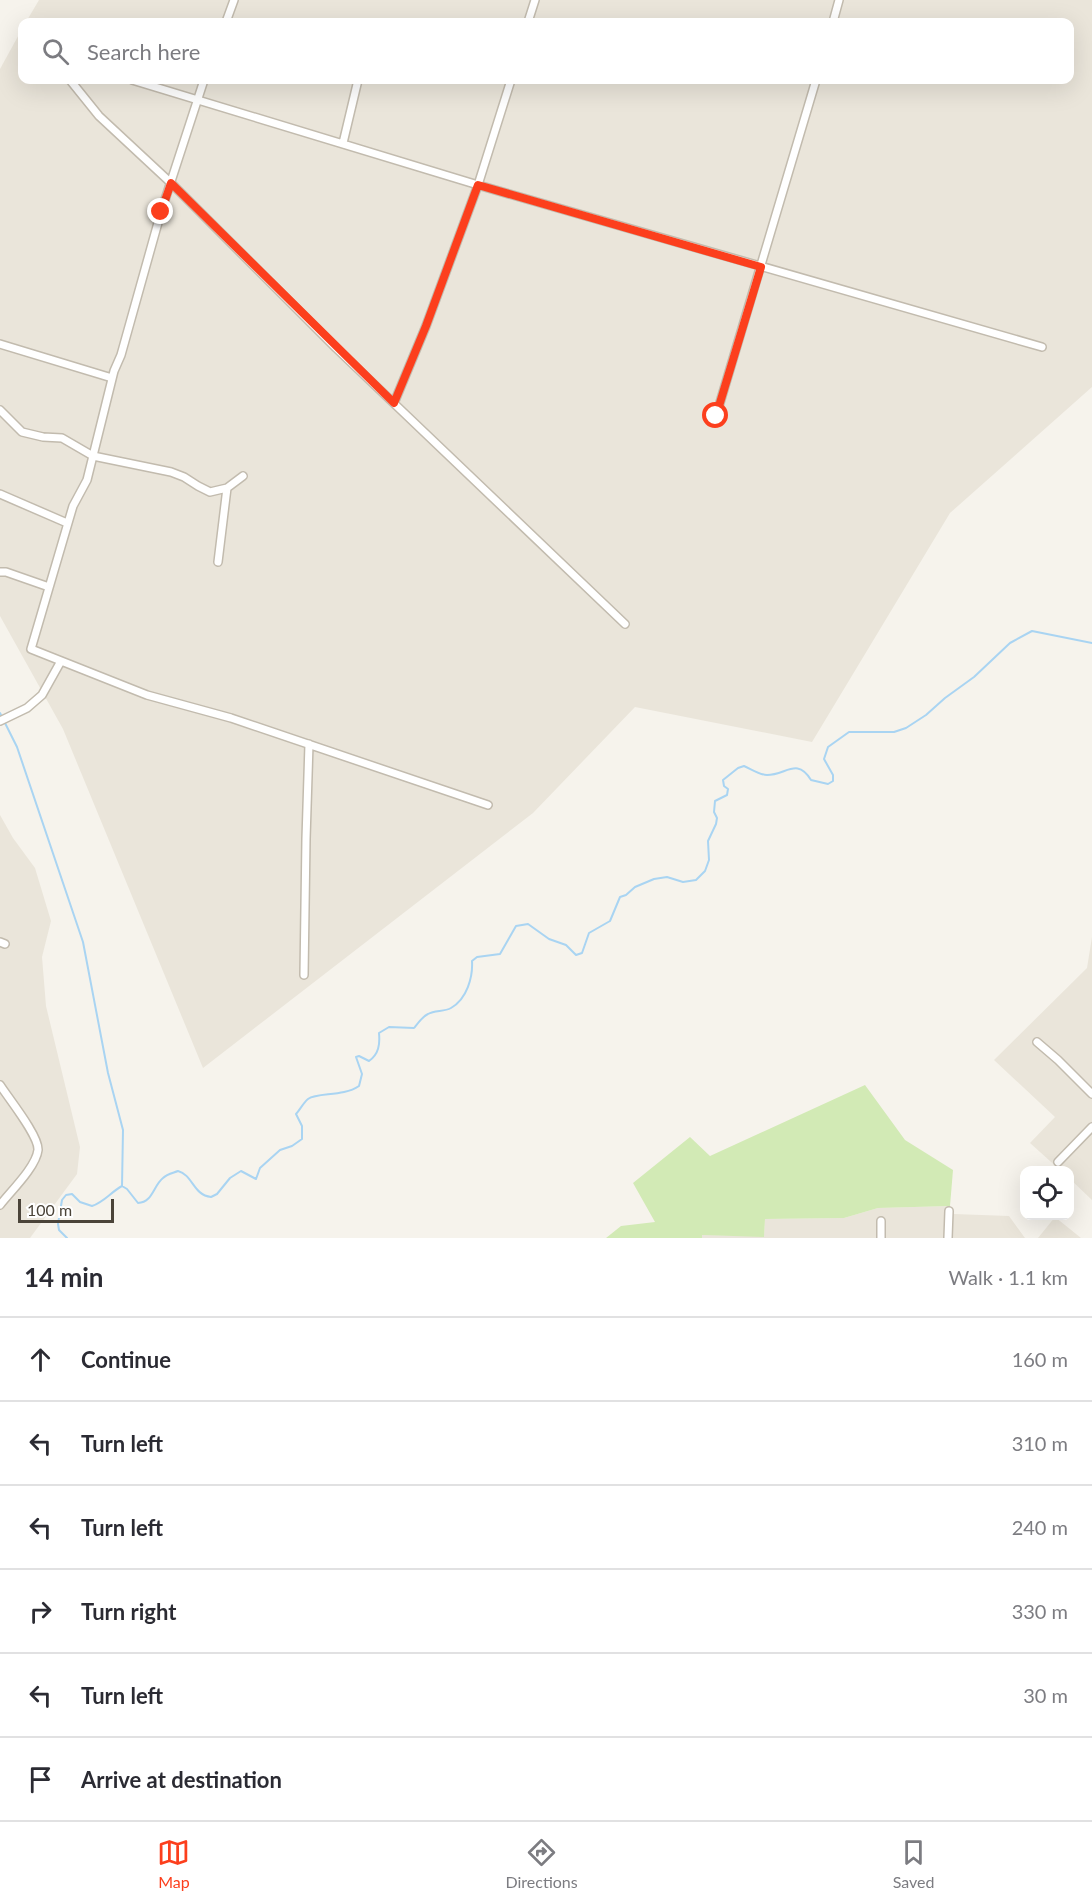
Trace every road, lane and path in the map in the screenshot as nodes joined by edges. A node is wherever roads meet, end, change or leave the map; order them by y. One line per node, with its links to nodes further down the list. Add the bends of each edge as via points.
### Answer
1 (234, 0): 4 (street)
2 (536, 0): 5 (street)
3 (840, 0): 6 (street)
4 (227, 18)
5 (529, 18)
6 (834, 18)
7 (73, 84): 15 (street, via 99,116)
8 (146, 84): 13 (street)
9 (203, 84): 13 (street)
10 (357, 84): 14 (street)
11 (510, 84): 16 (street)
12 (815, 84): 17 (street)
13 (198, 99): 14 (street); 15 (street)
14 (343, 143): 16 (street)
15 (171, 183): 20 (street); 21 (street)
16 (478, 185): 17 (street); 21 (street)
17 (761, 267): 19 (street); 23 (street)
18 (0, 344): 20 (street)
19 (1042, 347)
20 (112, 378): 24 (street)
21 (394, 403): 32 (street)
22 (0, 410): 24 (street, via 22,432 62,438)
23 (716, 416)
24 (93, 456): 26 (street, via 171,472 210,492); 28 (street)
25 (243, 476): 26 (street)
26 (227, 488): 29 (street)
27 (0, 494): 28 (street)
28 (68, 523): 31 (street)
29 (218, 562)
30 (0, 572): 31 (street)
31 (49, 587): 33 (street, via 31,649)
32 (625, 624)
33 (61, 661): 34 (street, via 42,695 27,708); 35 (street, via 147,695)
34 (0, 720)
35 (309, 744): 36 (street); 37 (street)
36 (488, 805)
37 (304, 975)
38 (1037, 1042): 40 (street)
39 (0, 1085): 43 (street, via 35,1137 38,1149 30,1167)
40 (1092, 1094)
41 (1092, 1126): 42 (street)
42 (1058, 1162)
43 (0, 1205)
44 (949, 1211): 47 (street)
45 (881, 1221): 46 (street)
46 (881, 1238)
47 (948, 1238)

